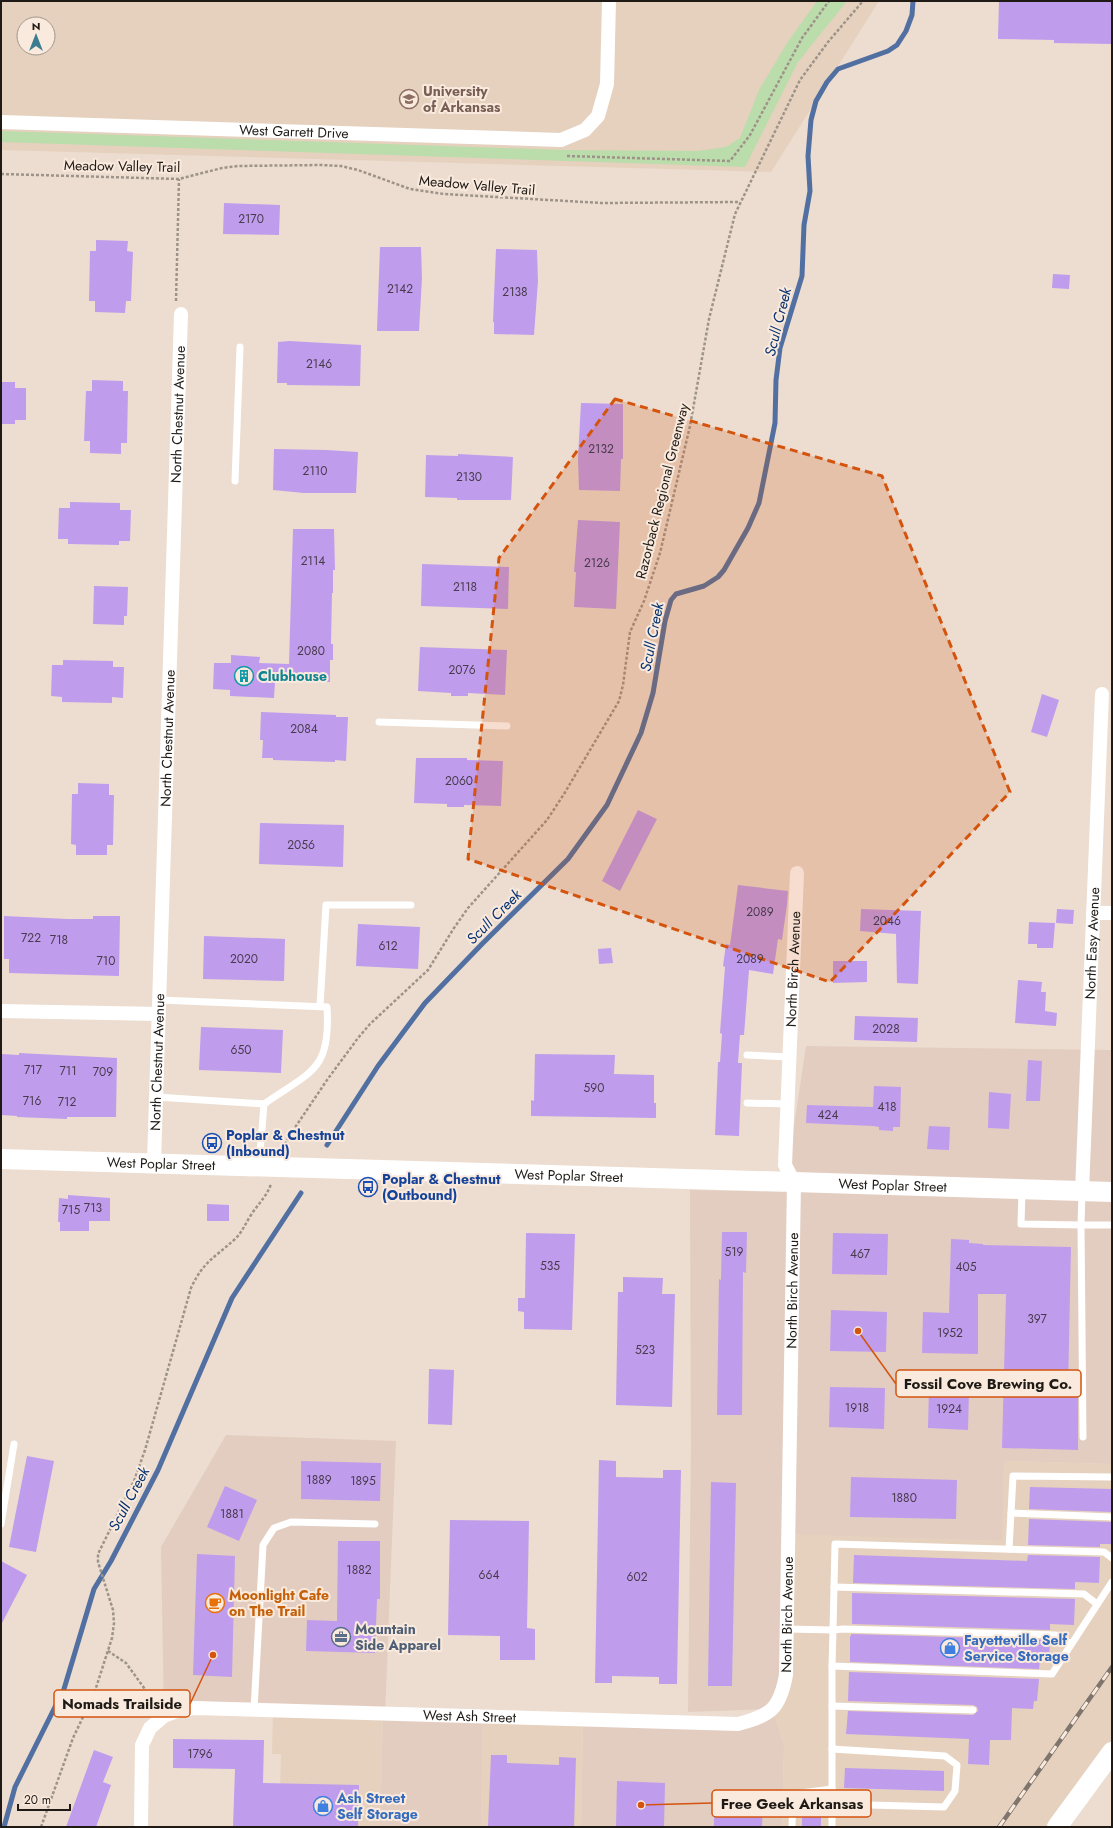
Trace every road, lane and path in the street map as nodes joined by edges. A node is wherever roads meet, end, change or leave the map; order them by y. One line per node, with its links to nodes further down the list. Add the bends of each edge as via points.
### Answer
1 (609, 1): 3 (street, West Garrett Drive, via 607,84 598,116 585,130 561,140)
2 (863, 1): 6 (path, Razorback Regional Greenway, via 800,80)
3 (1, 122)
4 (1, 174): 5 (path, Meadow Valley Trail)
5 (179, 179): 6 (path, Meadow Valley Trail, via 238,166 334,166 358,170 410,189 444,194 602,203); 7 (path, via 175,299)
6 (740, 202): 28 (path, Razorback Regional Greenway, via 709,319 690,426 660,553 644,601 630,632 619,701 547,820 468,908 428,970 358,1038)
7 (181, 314): 18 (street, North Chestnut Avenue)
8 (240, 347): 9 (lane)
9 (235, 481)
10 (1102, 694): 15 (street, North Easy Avenue)
11 (379, 722): 12 (lane)
12 (507, 726)
13 (798, 872): 21 (street, North Birch Avenue)
14 (411, 906): 17 (lane, via 326,905)
15 (1093, 913): 16 (street); 31 (street, North Easy Avenue)
16 (1112, 913)
17 (320, 1006): 18 (lane); 24 (lane, via 328,1007 329,1031 320,1062 309,1073)
18 (159, 1007): 19 (street); 22 (street, North Chestnut Avenue)
19 (1, 1012)
20 (747, 1055): 21 (lane)
21 (789, 1057): 25 (street, North Birch Avenue)
22 (156, 1097): 24 (lane); 27 (street, North Chestnut Avenue)
23 (747, 1103): 25 (lane)
24 (264, 1104): 28 (lane)
25 (788, 1104): 29 (street, North Birch Avenue, via 785,1164)
26 (1, 1159): 27 (street, West Poplar Street)
27 (154, 1162): 28 (street, West Poplar Street)
28 (268, 1166): 29 (street, West Poplar Street); 50 (path, Razorback Regional Greenway, via 269,1191 235,1240 204,1265 191,1288 145,1450 134,1481 101,1547 98,1562 114,1623)
29 (794, 1182): 30 (street, West Poplar Street); 47 (street, North Birch Avenue)
30 (1022, 1190): 31 (street, West Poplar Street); 33 (lane, via 1021,1224)
31 (1082, 1192): 32 (street, West Poplar Street); 33 (lane)
32 (1112, 1192)
33 (1081, 1225): 34 (lane); 35 (lane)
34 (1112, 1225)
35 (1083, 1437)
36 (14, 1444): 40 (lane)
37 (1112, 1477): 38 (lane, via 1013,1476)
38 (1011, 1513): 39 (lane); 42 (lane)
39 (1112, 1517)
40 (1, 1524)
41 (375, 1524): 54 (lane, via 291,1522 274,1528 263,1545)
42 (1009, 1550): 43 (lane, via 1104,1552); 45 (lane, via 835,1544)
43 (1112, 1558)
44 (1112, 1582): 46 (lane)
45 (834, 1587): 46 (lane, via 1084,1594); 48 (lane)
46 (1097, 1604): 49 (lane)
47 (787, 1630): 48 (lane); 53 (street, North Birch Avenue, via 786,1675 782,1694)
48 (833, 1630): 49 (lane, via 1056,1635); 51 (lane)
49 (1071, 1644): 51 (lane, via 1052,1674)
50 (108, 1651): 56 (path, via 126,1663); 61 (path, Razorback Regional Greenway, via 94,1694 73,1738)
51 (832, 1666): 52 (lane)
52 (832, 1706): 55 (lane); 57 (lane)
53 (773, 1709): 54 (street, West Ash Street, via 758,1719 738,1724)
54 (254, 1710): 56 (street, West Ash Street, via 195,1708)
55 (973, 1710)
56 (164, 1716): 62 (street, via 150,1728 142,1745)
57 (832, 1749): 59 (lane); 60 (lane, via 945,1756 957,1765 955,1791 944,1807)
58 (1112, 1752): 65 (street)
59 (832, 1789): 60 (lane); 63 (lane, via 793,1794)
60 (832, 1804): 64 (lane)
61 (41, 1827)
62 (141, 1827)
63 (792, 1827)
64 (832, 1827)
65 (1056, 1827)

